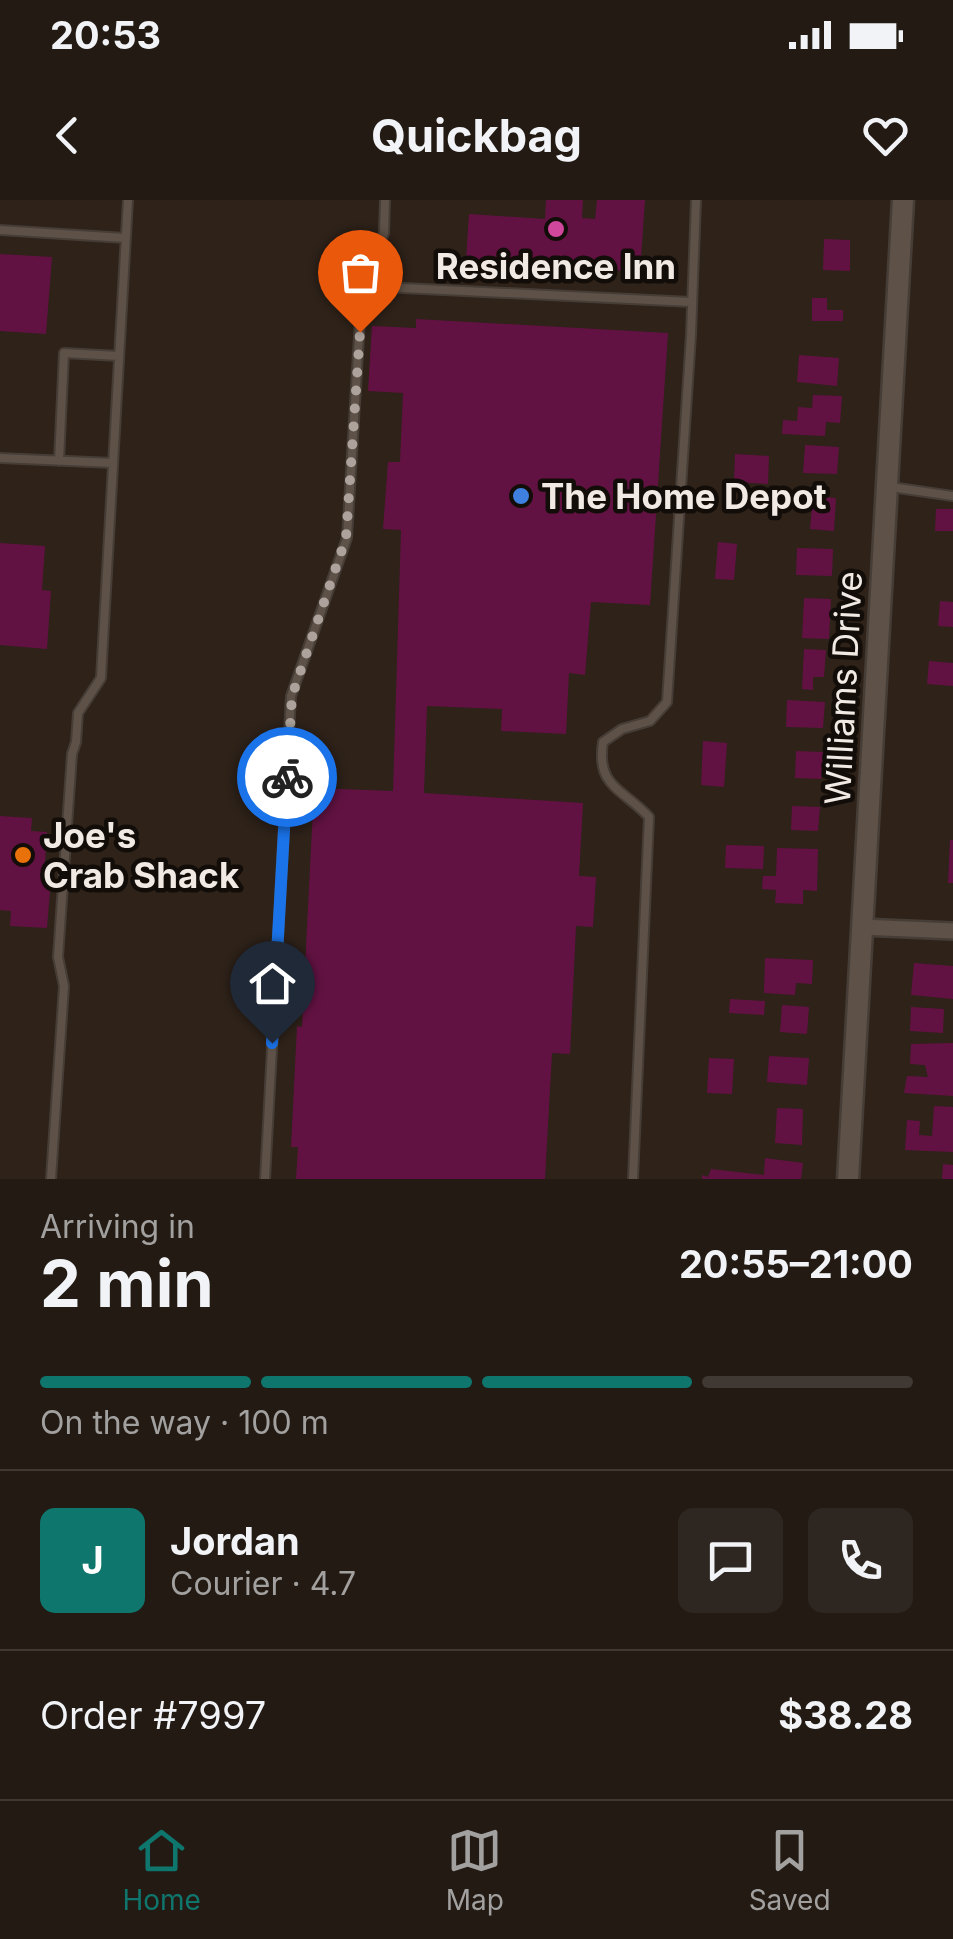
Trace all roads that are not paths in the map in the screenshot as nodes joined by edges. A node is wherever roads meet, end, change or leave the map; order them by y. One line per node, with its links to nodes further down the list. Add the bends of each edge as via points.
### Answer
1 (128, 200): 6 (lane)
2 (386, 200): 7 (lane, via 384,233)
3 (696, 200): 8 (lane)
4 (903, 200): 13 (street, Williams Drive)
5 (0, 230): 6 (lane)
6 (125, 238): 9 (lane)
7 (362, 286): 8 (lane); 18 (lane, via 346,538 292,696)
8 (691, 302): 19 (lane, via 667,702 650,720 603,742 600,763 609,785 649,817)
9 (119, 356): 11 (lane, via 64,354); 12 (lane)
10 (0, 458): 11 (lane)
11 (59, 461): 12 (lane)
12 (113, 463): 17 (lane, via 101,678 78,713 72,754)
13 (887, 486): 14 (lane); 15 (street, Williams Drive)
14 (953, 496)
15 (861, 926): 16 (street); 20 (street, Williams Drive)
16 (953, 931)
17 (51, 1179)
18 (265, 1179)
19 (633, 1179)
20 (848, 1179)

